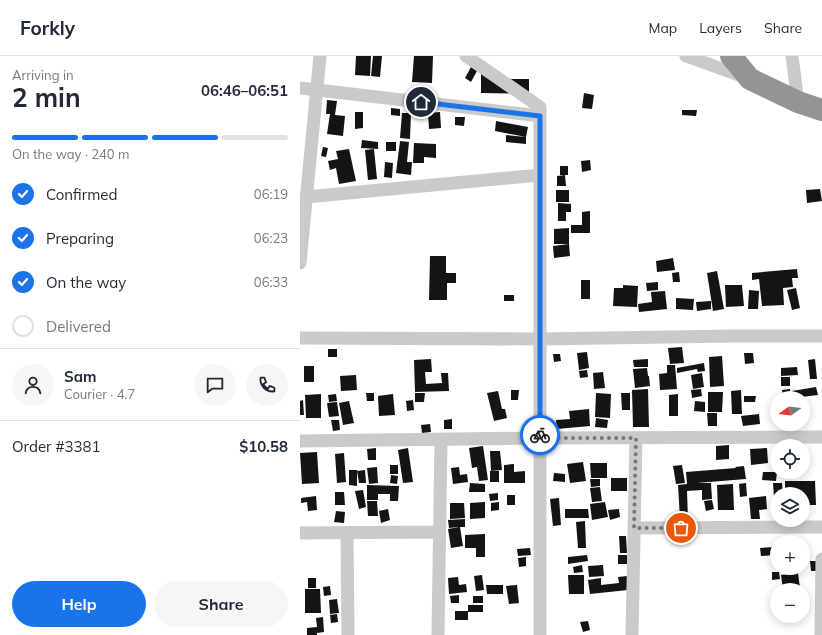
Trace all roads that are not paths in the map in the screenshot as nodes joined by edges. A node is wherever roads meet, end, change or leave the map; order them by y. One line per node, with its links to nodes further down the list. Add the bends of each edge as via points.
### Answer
1 (320, 56): 8 (street)
2 (466, 56): 11 (street, via 540,107)
3 (686, 56): 6 (street)
4 (731, 56): 6 (highway)
5 (792, 56): 9 (street)
6 (750, 80): 9 (highway)
7 (300, 88): 8 (street)
8 (317, 90): 11 (street); 13 (street)
9 (798, 102): 10 (highway)
10 (822, 110)
11 (540, 116): 12 (street)
12 (540, 175): 13 (street); 17 (street)
13 (306, 197): 14 (street)
14 (300, 263)
15 (822, 336): 17 (street)
16 (300, 338): 17 (street)
17 (540, 339): 19 (street)
18 (822, 437): 20 (street)
19 (540, 438): 20 (street); 21 (street); 31 (street)
20 (636, 438): 24 (street)
21 (440, 439): 22 (street); 25 (street)
22 (300, 441)
23 (822, 527): 24 (street)
24 (634, 528): 32 (street)
25 (439, 532): 27 (street); 30 (street)
26 (300, 533): 27 (street)
27 (347, 533): 29 (street)
28 (822, 559): 33 (street)
29 (348, 635)
30 (438, 635)
31 (540, 635)
32 (632, 635)
33 (820, 635)

